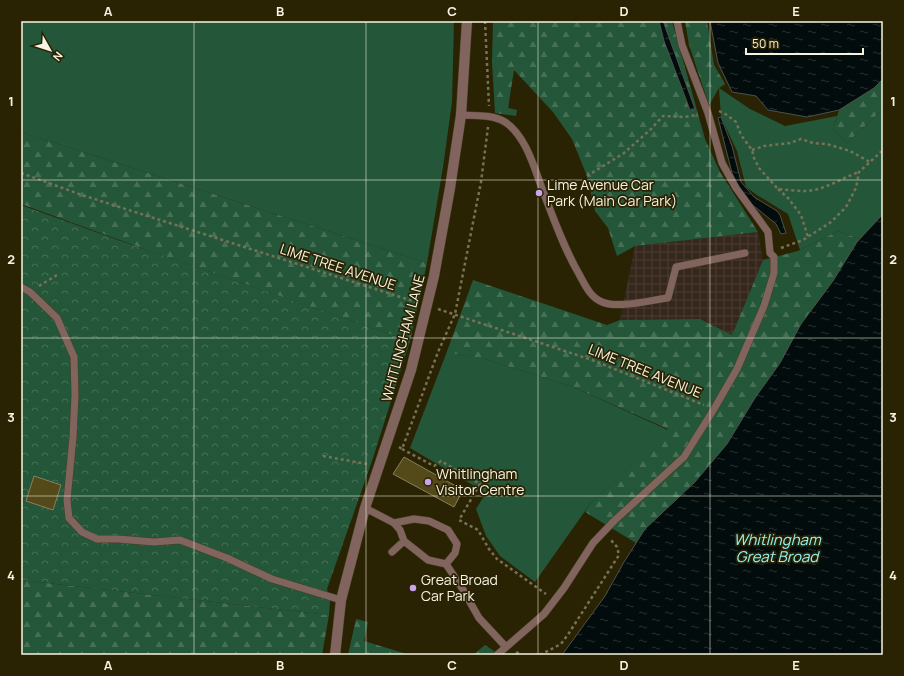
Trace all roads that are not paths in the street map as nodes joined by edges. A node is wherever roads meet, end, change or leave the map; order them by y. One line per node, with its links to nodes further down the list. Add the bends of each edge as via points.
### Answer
1 (467, 21): 3 (street, WHITLINGHAM LANE)
2 (677, 21): 12 (lane, via 682,45 708,113 722,163 736,188 768,232 770,253 774,257 774,273 764,306 737,369 684,457 604,531 544,614)
3 (460, 115): 4 (lane, via 490,116 504,121 516,130 530,156 571,261 589,292 602,302 616,305 668,298 676,267); 6 (street, WHITLINGHAM LANE, via 450,188 428,306 411,370)
4 (745, 253)
5 (21, 287): 11 (lane, via 30,292 57,318 74,357 76,395 67,500 69,518 82,532 97,539 154,542 180,540 272,579)
6 (365, 508): 7 (lane); 11 (street, WHITLINGHAM LANE)
7 (394, 523): 8 (lane); 10 (lane, via 414,519 429,521 448,530 457,544 455,553)
8 (404, 541): 9 (lane); 10 (lane, via 428,560)
9 (392, 552)
10 (446, 564): 12 (lane, via 479,618)
11 (341, 600): 13 (street, WHITLINGHAM LANE)
12 (506, 647): 14 (lane)
13 (335, 655)
14 (497, 655)

